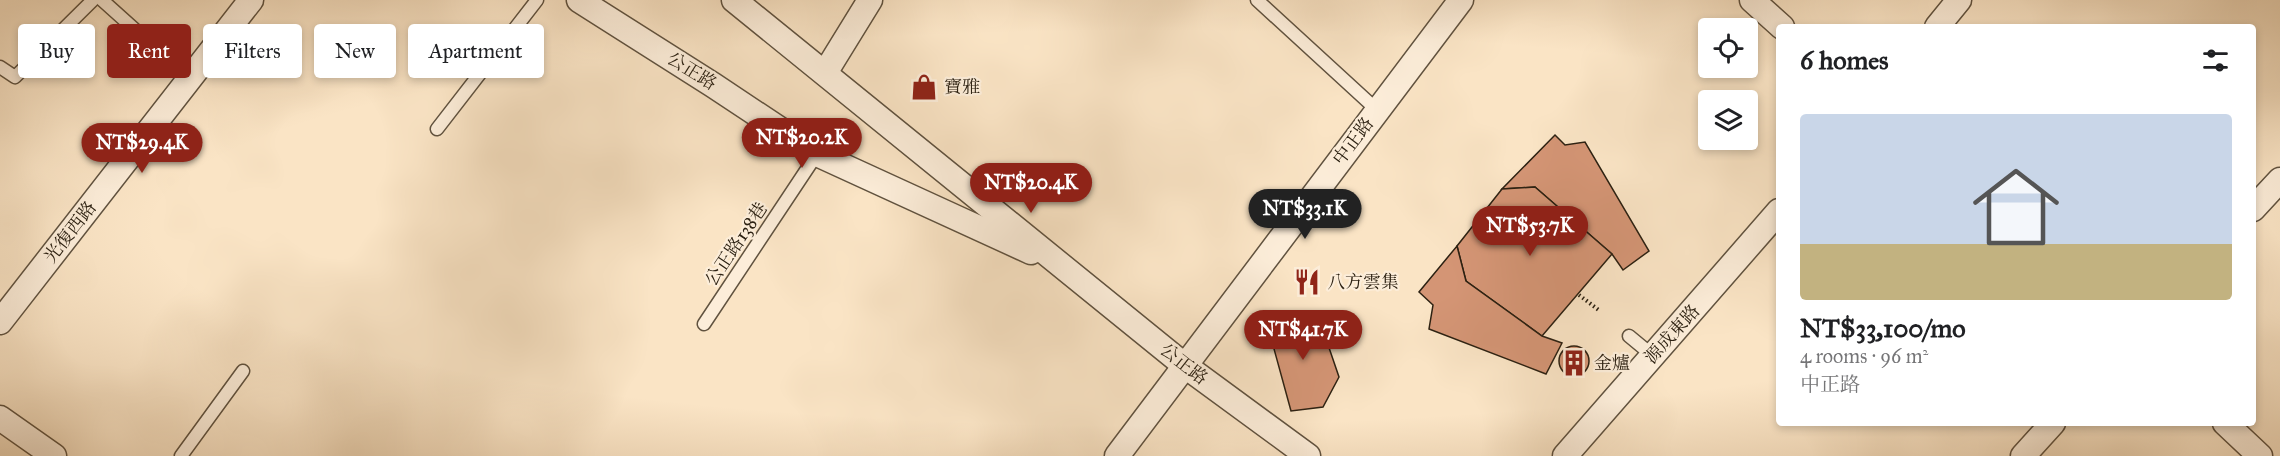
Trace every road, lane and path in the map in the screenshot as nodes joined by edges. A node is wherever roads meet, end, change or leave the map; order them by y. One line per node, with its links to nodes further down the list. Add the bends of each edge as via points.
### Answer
1 (93, 0): 14 (lane, via 15,77)
2 (102, 0): 16 (lane)
3 (251, 0): 16 (street, 光復西路)
4 (537, 0): 18 (lane)
5 (579, 0): 19 (street, 公正路)
6 (870, 0): 15 (street)
7 (1257, 0): 17 (lane)
8 (1461, 0): 17 (street, 中正路)
9 (1752, 0): 12 (street)
10 (1959, 0): 13 (street)
11 (740, 2): 15 (street, 公正路)
12 (1779, 24)
13 (1939, 24)
14 (0, 67)
15 (825, 73): 23 (street, 公正路)
16 (190, 79): 26 (street, 光復西路)
17 (1377, 110): 30 (street, 中正路)
18 (437, 129)
19 (817, 154): 23 (street, 公正路); 27 (lane, 公正路138巷)
20 (2280, 180): 21 (street)
21 (2256, 206)
22 (1776, 215): 29 (street, 源成東路)
23 (1064, 267): 30 (street, 公正路)
24 (1579, 295): 25 (path)
25 (1600, 311)
26 (0, 322)
27 (704, 324)
28 (1629, 336): 29 (lane)
29 (1652, 355): 40 (street, 源成東路)
30 (1184, 365): 38 (street, 中正路); 39 (street, 公正路)
31 (243, 370): 37 (lane)
32 (0, 418): 36 (street)
33 (2050, 426): 41 (street)
34 (2227, 426): 35 (street)
35 (2249, 453)
36 (54, 456)
37 (181, 456)
38 (1117, 456)
39 (1308, 456)
40 (1565, 456)
41 (2023, 456)

